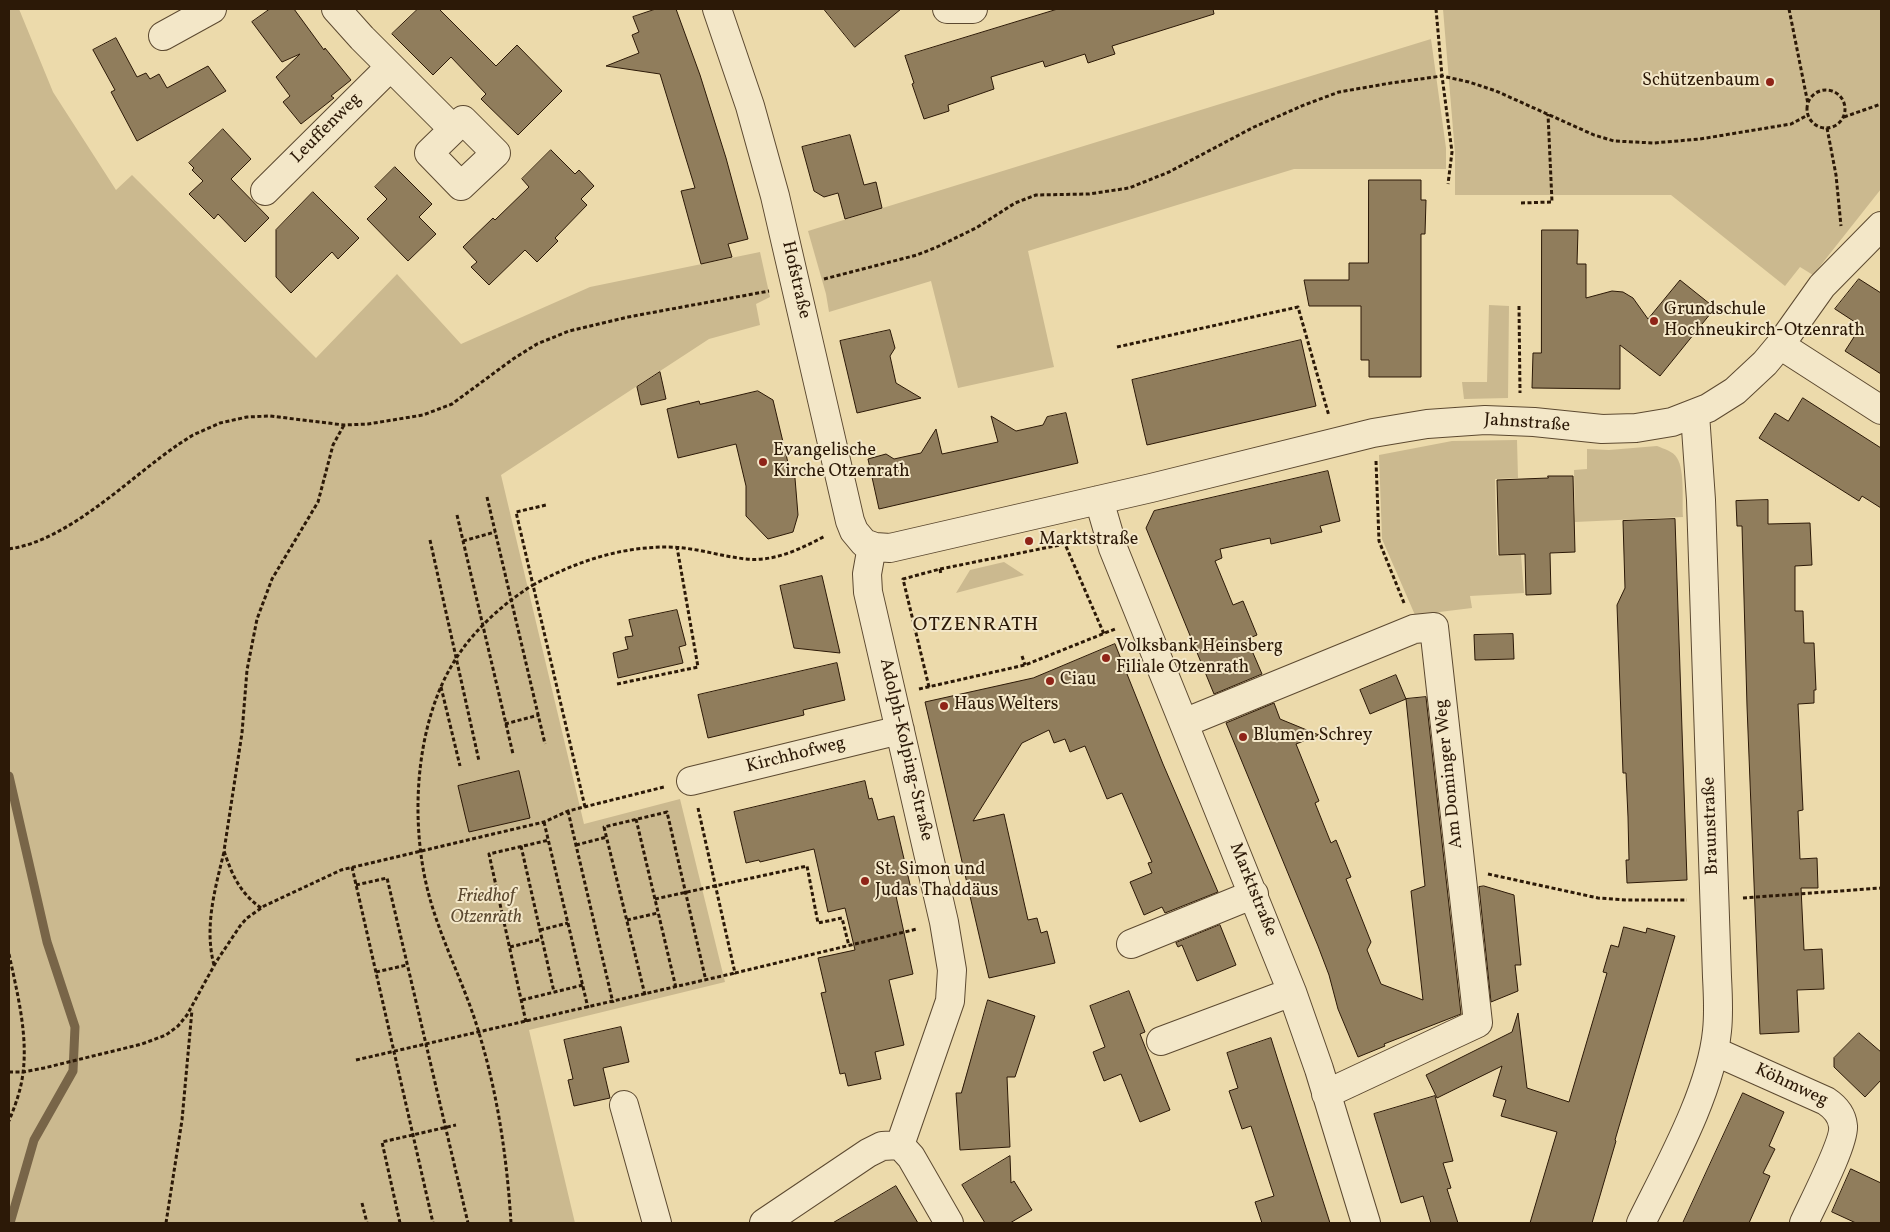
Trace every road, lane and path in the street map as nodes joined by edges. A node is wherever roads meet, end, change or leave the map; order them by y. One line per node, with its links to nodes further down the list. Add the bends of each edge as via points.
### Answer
1 (212, 9): 8 (street)
2 (336, 9): 9 (street)
3 (717, 9): 23 (street, Hofstraße, via 758,135)
4 (947, 9): 5 (street)
5 (973, 9)
6 (1436, 9): 10 (path)
7 (1789, 9): 12 (path)
8 (163, 36)
9 (390, 67): 17 (street); 19 (street, Leuffenweg)
10 (1442, 76): 13 (path, via 1482,86); 18 (path, via 1452,152); 23 (path, via 1362,88 1322,98 1129,188 1036,194 958,238 924,252)
11 (1881, 104): 15 (path)
12 (1808, 105): 14 (path); 15 (path, via 1820,91 1833,91 1843,99)
13 (1548, 114): 14 (path, via 1604,139 1654,143 1791,124); 20 (path, via 1552,202)
14 (1808, 116): 16 (path, via 1817,125)
15 (1843, 117): 16 (path)
16 (1827, 128): 22 (path, via 1836,175)
17 (453, 129)
18 (1448, 184)
19 (265, 190)
20 (1521, 203)
21 (1881, 226): 22 (street, Jahnstraße)
22 (1845, 264): 25 (street, Jahnstraße, via 1822,286)
23 (796, 286): 30 (path, via 575,329 529,349 444,409 410,418); 37 (street, Hofstraße)
24 (1519, 306): 29 (path)
25 (1780, 345): 27 (street); 28 (street, Jahnstraße, via 1735,391)
26 (1117, 347): 32 (path, via 1298,307)
27 (1881, 410)
28 (1695, 414): 29 (street, Jahnstraße, via 1660,425 1622,429); 86 (street, Braunstraße, via 1702,500)
29 (1520, 421): 31 (street, Jahnstraße, via 1466,420)
30 (344, 425): 43 (path, via 270,416 220,423 193,435 63,528); 76 (path, via 333,445 318,502 272,578 257,619 247,670 242,733)
31 (1373, 433): 32 (street, Jahnstraße); 50 (path, via 1379,542)
32 (1337, 442): 34 (street, Jahnstraße)
33 (487, 497): 38 (path)
34 (1099, 500): 41 (street, via 896,546); 48 (street, Marktstraße, via 1113,548)
35 (546, 505): 46 (path, via 516,512)
36 (457, 515): 40 (path)
37 (850, 521): 41 (street, Hofstraße, via 858,538); 42 (path, via 798,550 769,558 743,559)
38 (495, 532): 40 (path); 47 (path)
39 (430, 540): 53 (path)
40 (462, 541): 49 (path)
41 (872, 546): 58 (street, Adolph-Kolping-Straße, via 867,586)
42 (676, 547): 46 (path, via 605,555 569,567); 55 (path, via 698,667)
43 (9, 549)
44 (940, 569): 45 (path); 51 (path, via 1064,544); 57 (path, via 903,579)
45 (941, 574)
46 (534, 585): 47 (path); 68 (path)
47 (510, 600): 49 (path); 59 (path)
48 (1142, 619): 51 (path); 60 (street, Marktstraße)
49 (482, 627): 53 (path); 61 (path)
50 (1414, 629): 60 (street); 79 (street, Am Dominger Weg, via 1434,627)
51 (1104, 634): 54 (path)
52 (1022, 656): 54 (path)
53 (456, 657): 56 (path); 65 (path)
54 (1025, 665): 57 (path)
55 (617, 684)
56 (441, 687): 66 (path); 77 (path, via 427,726 423,752 419,798)
57 (929, 687): 58 (path)
58 (892, 695): 62 (street, Adolph-Kolping-Straße)
59 (539, 715): 61 (path); 63 (path)
60 (1184, 723): 84 (street, Marktstraße)
61 (505, 724): 64 (path)
62 (900, 730): 67 (street, Kirchhofweg); 90 (street, Adolph-Kolping-Straße)
63 (545, 744)
64 (513, 754)
65 (479, 761)
66 (460, 766)
67 (691, 781): 68 (path); 81 (path)
68 (585, 807): 69 (path)
69 (568, 811): 71 (path); 74 (path)
70 (636, 819): 72 (path, via 604,827); 83 (path, via 667,812); 85 (path)
71 (544, 822): 73 (path); 77 (path)
72 (606, 838): 74 (path); 89 (path)
73 (548, 840): 75 (path); 91 (path)
74 (576, 845): 109 (path)
75 (521, 846): 92 (path); 96 (path, via 489,854)
76 (224, 851): 87 (path, via 230,869 248,899); 98 (path, via 210,915 210,951)
77 (421, 852): 78 (path); 113 (path, via 434,913)
78 (352, 867): 80 (path); 87 (path)
79 (1461, 868): 86 (path, via 1598,898); 121 (street, Am Dominger Weg, via 1478,1023)
80 (356, 885): 99 (path, via 387,878); 100 (path)
81 (715, 885): 83 (path); 95 (path, via 807,866 818,923 842,918); 101 (path)
82 (1881, 888): 86 (path)
83 (686, 891): 85 (path); 102 (path)
84 (1254, 894): 94 (street); 106 (street, Marktstraße)
85 (655, 898): 88 (path)
86 (1714, 899): 116 (street, Braunstraße, via 1718,1005)
87 (261, 908): 98 (path, via 240,926)
88 (658, 913): 89 (path); 104 (path)
89 (627, 920): 107 (path)
90 (944, 922): 95 (path); 127 (street, Adolph-Kolping-Straße, via 952,970 950,1001)
91 (568, 923): 92 (path); 103 (path)
92 (540, 930): 93 (path)
93 (542, 939): 96 (path); 105 (path)
94 (1131, 944)
95 (849, 946): 101 (path)
96 (510, 947): 108 (path)
97 (9, 954): 120 (path, via 23,1032)
98 (214, 965): 110 (path)
99 (407, 965): 100 (path); 115 (path)
100 (376, 972): 117 (path)
101 (735, 973): 102 (path)
102 (706, 981): 104 (path)
103 (583, 985): 105 (path); 111 (path)
104 (676, 988): 107 (path)
105 (554, 992): 108 (path)
106 (1292, 992): 114 (street); 121 (street, Marktstraße)
107 (645, 995): 109 (path)
108 (522, 1000): 112 (path)
109 (613, 1003): 111 (path)
110 (192, 1007): 120 (path, via 178,1026 166,1035 142,1044); 129 (path, via 182,1120)
111 (588, 1008): 112 (path)
112 (526, 1022): 113 (path)
113 (479, 1032): 115 (path); 134 (path, via 502,1135)
114 (1161, 1041)
115 (426, 1044): 117 (path); 125 (path)
116 (1714, 1050): 139 (street, Braunstraße, via 1695,1108); 140 (street, Köhmweg, via 1826,1102 1838,1112 1843,1124 1841,1140)
117 (395, 1051): 118 (path); 126 (path)
118 (356, 1060)
119 (9, 1072): 120 (path)
120 (24, 1072): 123 (path)
121 (1326, 1094): 138 (street, Marktstraße)
122 (624, 1105): 135 (street)
123 (9, 1121)
124 (456, 1125): 125 (path)
125 (446, 1127): 126 (path); 133 (path)
126 (413, 1135): 131 (path, via 382,1142); 132 (path)
127 (900, 1145): 136 (street, via 882,1146 868,1153); 137 (street)
128 (362, 1203): 130 (path)
129 (166, 1223)
130 (367, 1223)
131 (400, 1223)
132 (433, 1223)
133 (468, 1223)
134 (511, 1223)
135 (657, 1223)
136 (764, 1223)
137 (949, 1223)
138 (1366, 1223)
139 (1641, 1223)
140 (1804, 1223)

